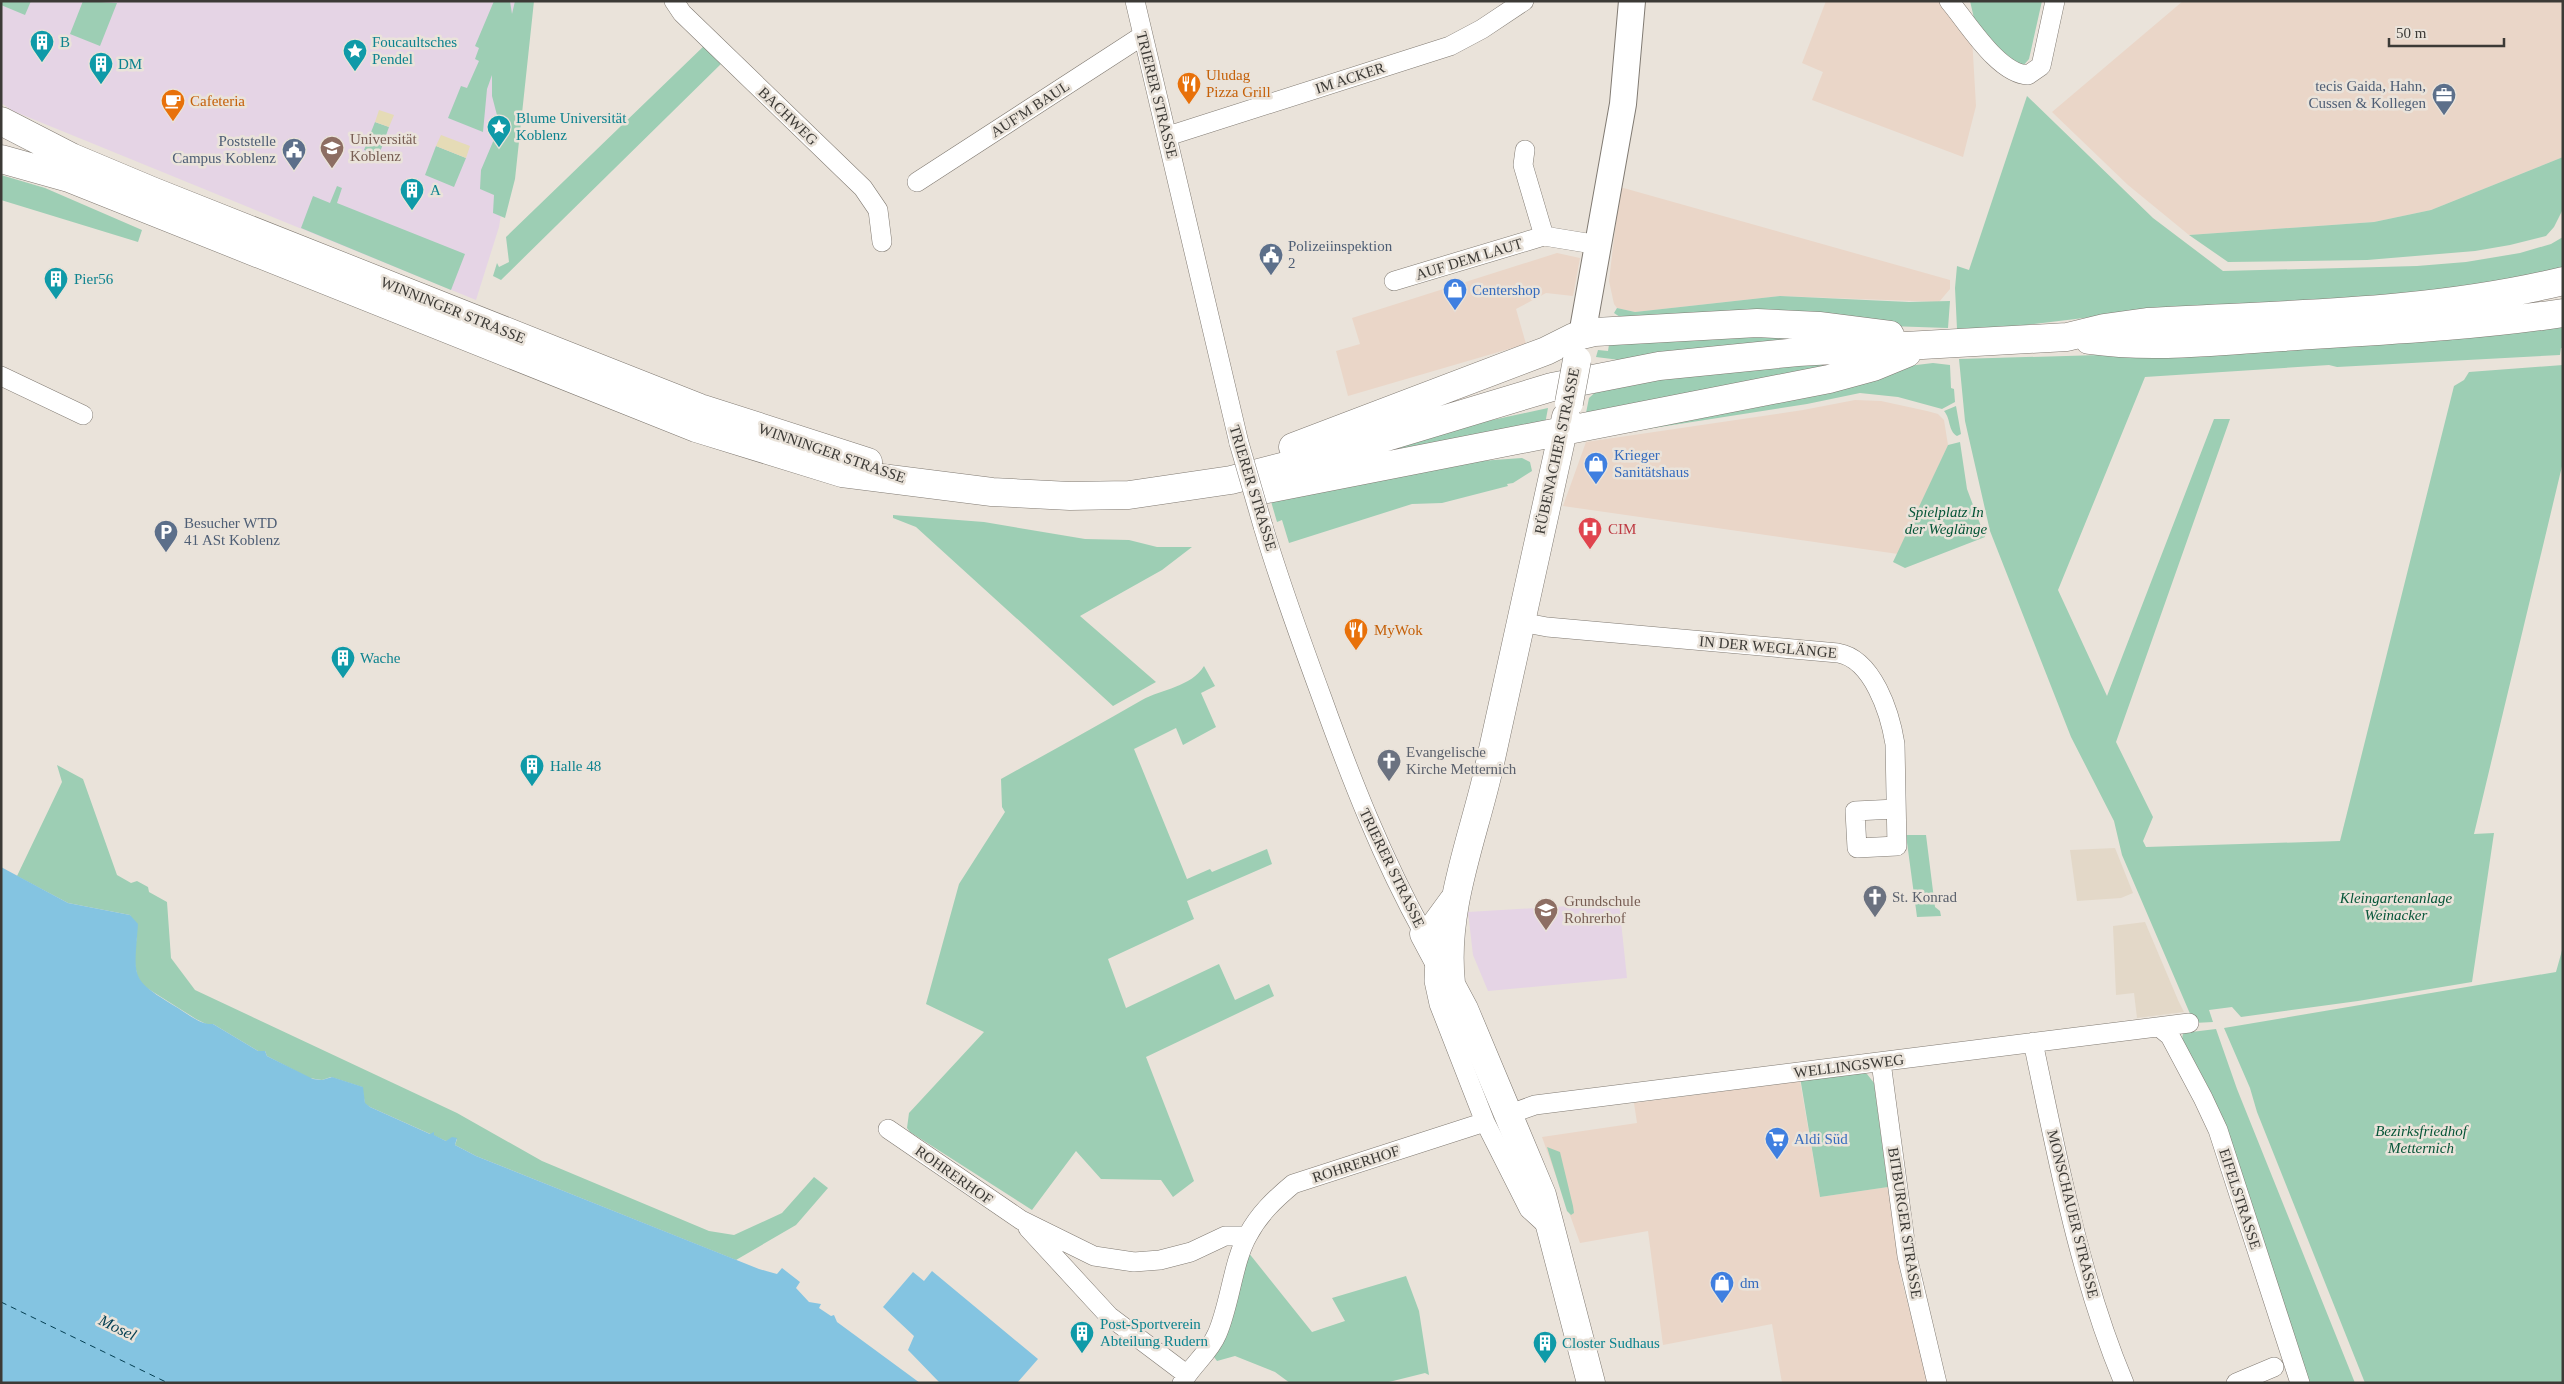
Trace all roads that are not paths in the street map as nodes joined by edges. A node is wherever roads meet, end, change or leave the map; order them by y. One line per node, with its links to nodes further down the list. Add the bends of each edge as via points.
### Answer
1 (674, 1): 17 (street, BACHWEG, via 682,13 863,188 878,210)
2 (1135, 1): 7 (street, TRIERER STRASSE)
3 (1524, 1): 10 (street, IM ACKER, via 1450,46)
4 (1632, 1): 18 (main road, RÜBENACHER STRASSE, via 1622,104)
5 (2055, 1): 6 (street, via 2041,66 2028,76 2013,73 1999,61)
6 (1952, 2)
7 (1142, 36): 10 (street, TRIERER STRASSE); 15 (street, AUF'M BAUL)
8 (1, 120): 14 (main road, WINNINGER STRASSE)
9 (1, 134): 14 (main road, via 38,148)
10 (1168, 136): 32 (street, TRIERER STRASSE, bridge, via 1225,394 1263,526 1359,798 1404,898)
11 (1, 144): 14 (main road)
12 (1525, 150): 16 (street, via 1523,166)
13 (1, 159): 14 (main road, WINNINGER STRASSE)
14 (70, 167): 28 (main road, WINNINGER STRASSE, via 700,408 862,460 913,481 992,492 1060,496 1129,495)
15 (918, 182)
16 (1544, 236): 18 (street, AUF DEM LAUT); 19 (street, AUF DEM LAUT)
17 (882, 242)
18 (1599, 245): 24 (main road, RÜBENACHER STRASSE)
19 (1394, 281)
20 (2563, 281): 22 (main road, via 2487,297 2431,304 2146,322)
21 (2563, 313): 22 (main road, via 2440,327 2157,344 2121,344)
22 (2067, 337): 23 (main road, WINNINGER STRASSE)
23 (1927, 345): 24 (main road, via 1884,334 1782,323 1617,330); 27 (main road, via 1873,367 1829,379); 28 (main road, WINNINGER STRASSE, via 1698,360 1592,377 1287,467)
24 (1580, 348): 27 (main road, RÜBENACHER STRASSE, bridge); 28 (main road, via 1546,351 1336,432 1215,471)
25 (1, 376): 26 (street)
26 (83, 415)
27 (1562, 432): 28 (main road, via 1235,494 1212,494); 29 (main road, RÜBENACHER STRASSE)
28 (1187, 488)
29 (1521, 622): 30 (street, IN DER WEGLÄNGE, via 1853,657 1874,681 1893,733); 31 (main road, RÜBENACHER STRASSE, via 1488,774)
30 (1896, 809)
31 (1456, 895): 32 (main road, RÜBENACHER STRASSE, via 1434,928); 33 (main road, RÜBENACHER STRASSE, via 1449,944)
32 (1430, 944): 33 (main road, TRIERER STRASSE); 38 (street, TRIERER STRASSE, via 1439,1004)
33 (1451, 983): 38 (main road, TRIERER STRASSE)
34 (2189, 1023): 35 (street, WELLINGSWEG)
35 (2159, 1027): 36 (street, WELLINGSWEG); 48 (street, EIFELSTRASSE, via 2170,1036 2211,1113)
36 (2033, 1042): 37 (street, WELLINGSWEG); 46 (street, MONSCHAUER STRASSE, via 2084,1267 2107,1342)
37 (1881, 1062): 38 (street, WELLINGSWEG, via 1535,1105); 45 (street, BITBURGER STRASSE, via 1907,1256)
38 (1497, 1118): 41 (street, ROHRERHOF, via 1293,1184 1266,1208); 44 (main road, TRIERER STRASSE, via 1542,1194)
39 (888, 1129): 40 (street, ROHRERHOF)
40 (1020, 1220): 41 (street, ROHRERHOF, via 1094,1256 1134,1262 1160,1260 1191,1252 1225,1236); 43 (street, ROHRERHOF, via 1109,1316)
41 (1247, 1236): 43 (street, ROHRERHOF, via 1217,1334)
42 (2274, 1367): 47 (street)
43 (1184, 1379)
44 (1591, 1383)
45 (1937, 1383)
46 (2124, 1383)
47 (2236, 1383)
48 (2300, 1383)

